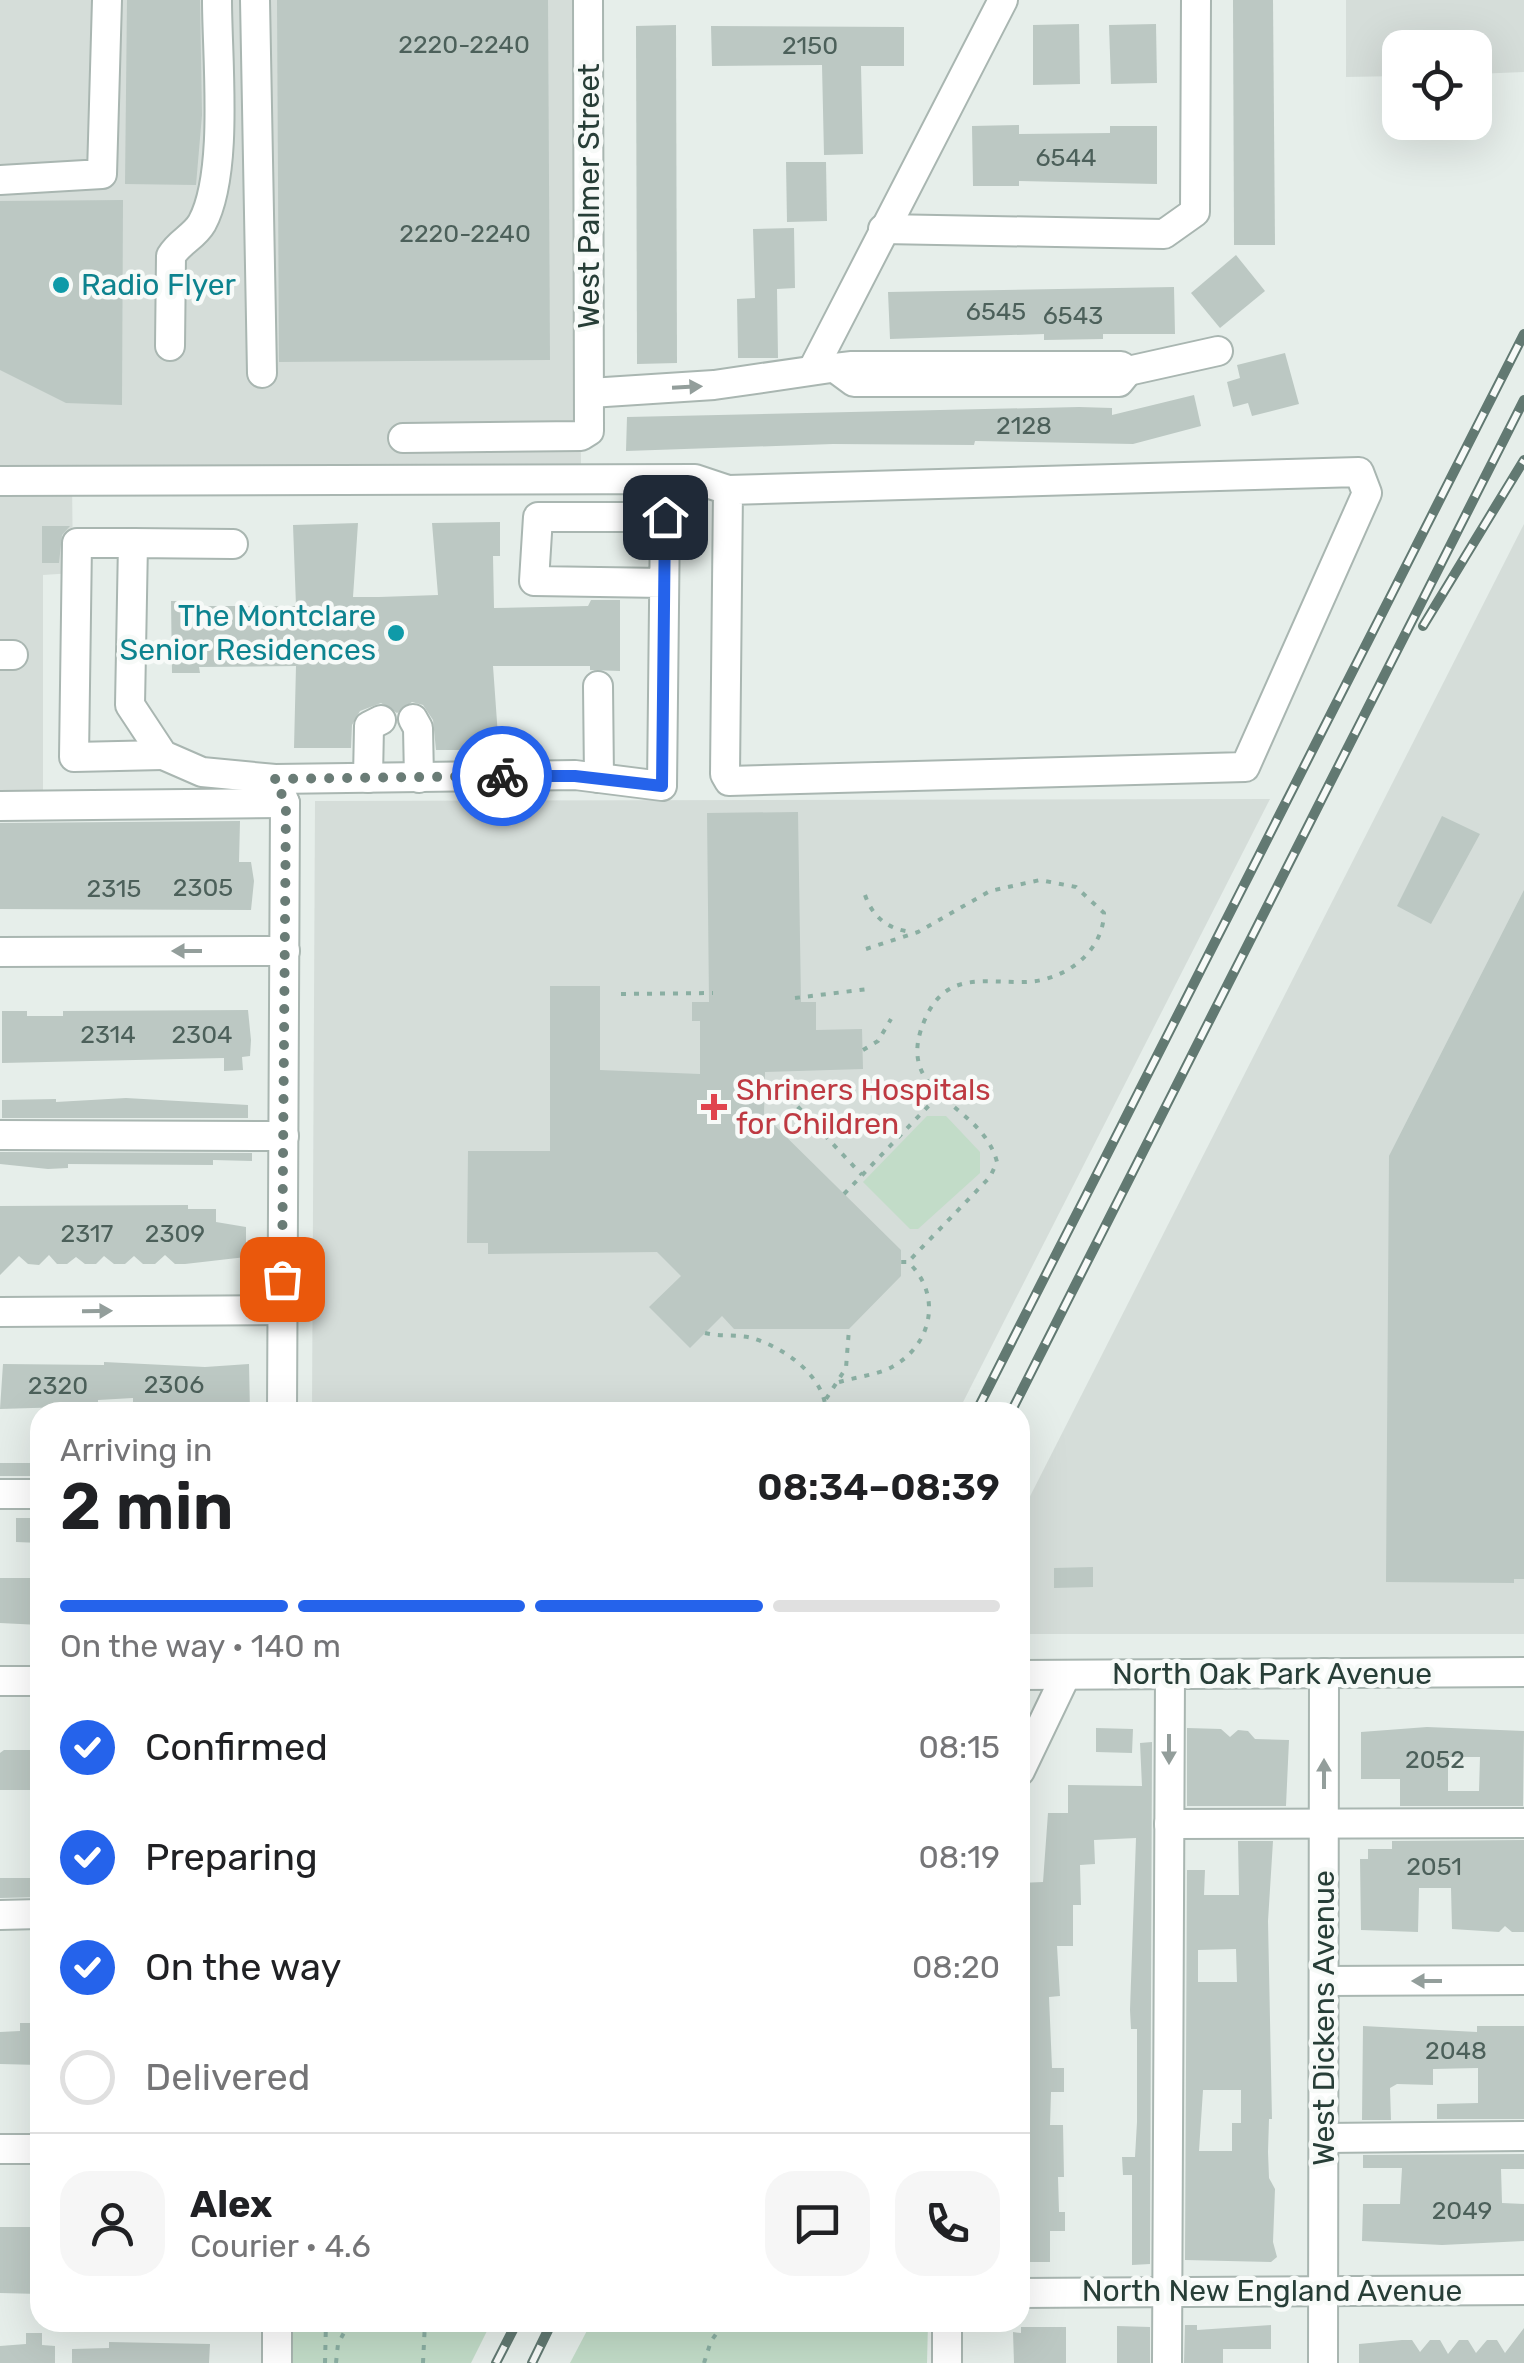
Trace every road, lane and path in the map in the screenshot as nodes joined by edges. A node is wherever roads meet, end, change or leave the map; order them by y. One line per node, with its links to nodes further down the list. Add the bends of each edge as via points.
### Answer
1 (107, 0): 7 (street, via 102,174)
2 (217, 0): 9 (street, via 216,173 200,228 171,256)
3 (255, 0): 12 (street)
4 (588, 0): 13 (street, West Palmer Street)
5 (1003, 0): 8 (street)
6 (1196, 0): 8 (street, via 1196,212 1164,234)
7 (0, 180)
8 (883, 229): 11 (street)
9 (170, 346)
10 (1218, 350): 11 (street, via 1128,370)
11 (825, 368): 13 (street, one-way to 11, via 714,386)
12 (262, 373)
13 (590, 393): 14 (street, West Palmer Street, via 589,431 581,436)
14 (403, 438)
15 (0, 481): 16 (street, via 694,479)
16 (728, 490): 16 (street, via 730,781 1245,767 1367,493 1359,472)
17 (132, 543): 18 (street); 23 (street, via 130,704); 23 (street, via 77,543 74,757)
18 (232, 544)
19 (664, 583): 19 (street, via 665,517 538,517 534,581); 26 (street, via 662,786)
20 (598, 686): 26 (street)
21 (413, 719): 25 (street)
22 (381, 720): 24 (street, via 369,726)
23 (163, 754): 27 (street, via 202,772)
24 (368, 778): 25 (street); 27 (street)
25 (418, 778): 26 (street)
26 (599, 778)
27 (280, 791): 28 (street); 32 (street)
28 (0, 806)
29 (865, 896): 30 (path, via 888,926)
30 (918, 932): 31 (path); 41 (path, via 964,902 1040,880 1076,887 1104,913 1094,946 1063,972 1026,982 968,981 942,992 915,1045 918,1068)
31 (866, 949)
32 (284, 951): 33 (street, one-way to 33); 43 (street)
33 (0, 952)
34 (868, 989): 37 (path)
35 (620, 994): 36 (path)
36 (713, 994)
37 (795, 998)
38 (891, 1019): 39 (path, via 878,1041)
39 (862, 1050)
40 (764, 1092): 44 (path, via 784,1092)
41 (940, 1094): 44 (path); 47 (path, via 988,1142 996,1169)
42 (0, 1136): 43 (street)
43 (284, 1136): 48 (street)
44 (862, 1176): 45 (path)
45 (844, 1194)
46 (901, 1262): 47 (path)
47 (908, 1262): 52 (path, via 924,1282 930,1307 918,1346 883,1371)
48 (283, 1310): 49 (street, one-way to 48); 54 (street)
49 (0, 1312)
50 (849, 1329): 52 (path)
51 (705, 1333): 53 (path, via 755,1339 781,1352 816,1381)
52 (839, 1382): 53 (path)
53 (826, 1399)
54 (282, 1402)
55 (0, 1494): 56 (street)
56 (30, 1494)
57 (1524, 1672): 58 (street, North Oak Park Avenue)
58 (1324, 1673): 59 (street, North Oak Park Avenue); 67 (street, West Dickens Avenue, one-way to 58)
59 (1170, 1674): 61 (street, North Oak Park Avenue); 66 (street, one-way to 66)
60 (1030, 1675): 61 (street, North Oak Park Avenue)
61 (1066, 1675): 64 (street)
62 (0, 1681): 63 (street)
63 (30, 1681)
64 (1030, 1750)
65 (1524, 1823): 67 (street)
66 (1169, 1824): 67 (street); 78 (street)
67 (1324, 1824): 71 (street, West Dickens Avenue)
68 (0, 1914): 69 (street)
69 (30, 1914)
70 (1524, 1980): 71 (street, one-way to 71)
71 (1324, 1982): 73 (street, West Dickens Avenue)
72 (1524, 2136): 73 (street)
73 (1324, 2138): 77 (street, West Dickens Avenue)
74 (30, 2149): 75 (street)
75 (0, 2150)
76 (1524, 2290): 77 (street, North New England Avenue)
77 (1323, 2291): 78 (street, North New England Avenue); 93 (street, West Dickens Avenue)
78 (1167, 2292): 79 (street, North New England Avenue); 92 (street)
79 (1030, 2293)
80 (277, 2332): 86 (street)
81 (326, 2332): 87 (path)
82 (344, 2332): 88 (path)
83 (425, 2332): 89 (path)
84 (718, 2332): 90 (path)
85 (947, 2332): 91 (street)
86 (276, 2363)
87 (325, 2363)
88 (336, 2363)
89 (423, 2363)
90 (704, 2363)
91 (947, 2363)
92 (1166, 2363)
93 (1323, 2363)

